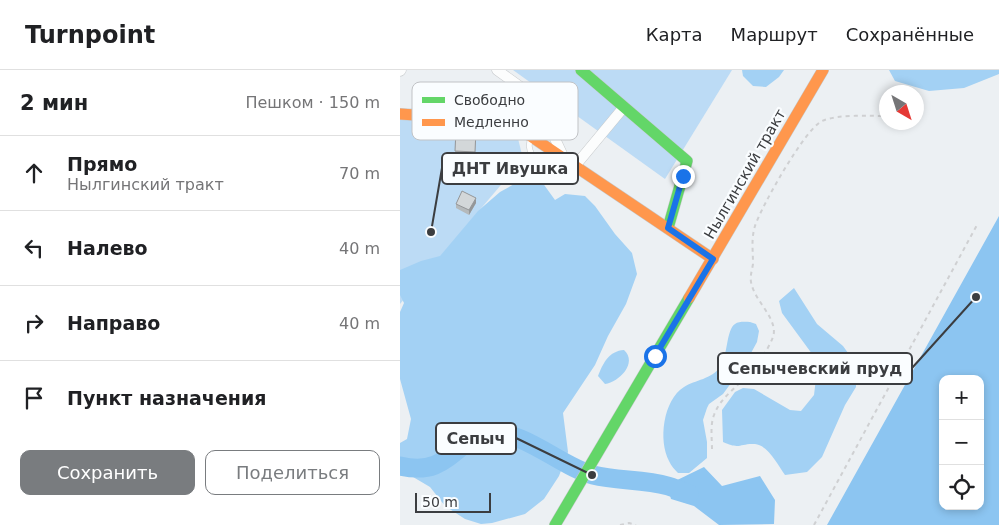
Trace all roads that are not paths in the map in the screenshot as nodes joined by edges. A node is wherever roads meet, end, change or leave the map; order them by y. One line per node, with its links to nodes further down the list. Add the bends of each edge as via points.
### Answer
1 (497, 70): 4 (street)
2 (581, 70): 5 (street)
3 (823, 70): 10 (street, Нылгинский тракт)
4 (514, 82)
5 (624, 107): 8 (street); 9 (street, via 687,162)
6 (534, 140): 8 (street)
7 (558, 140): 8 (street)
8 (570, 162): 9 (street)
9 (668, 228): 10 (street)
10 (713, 259): 11 (street, Нылгинский тракт)
11 (555, 525)

